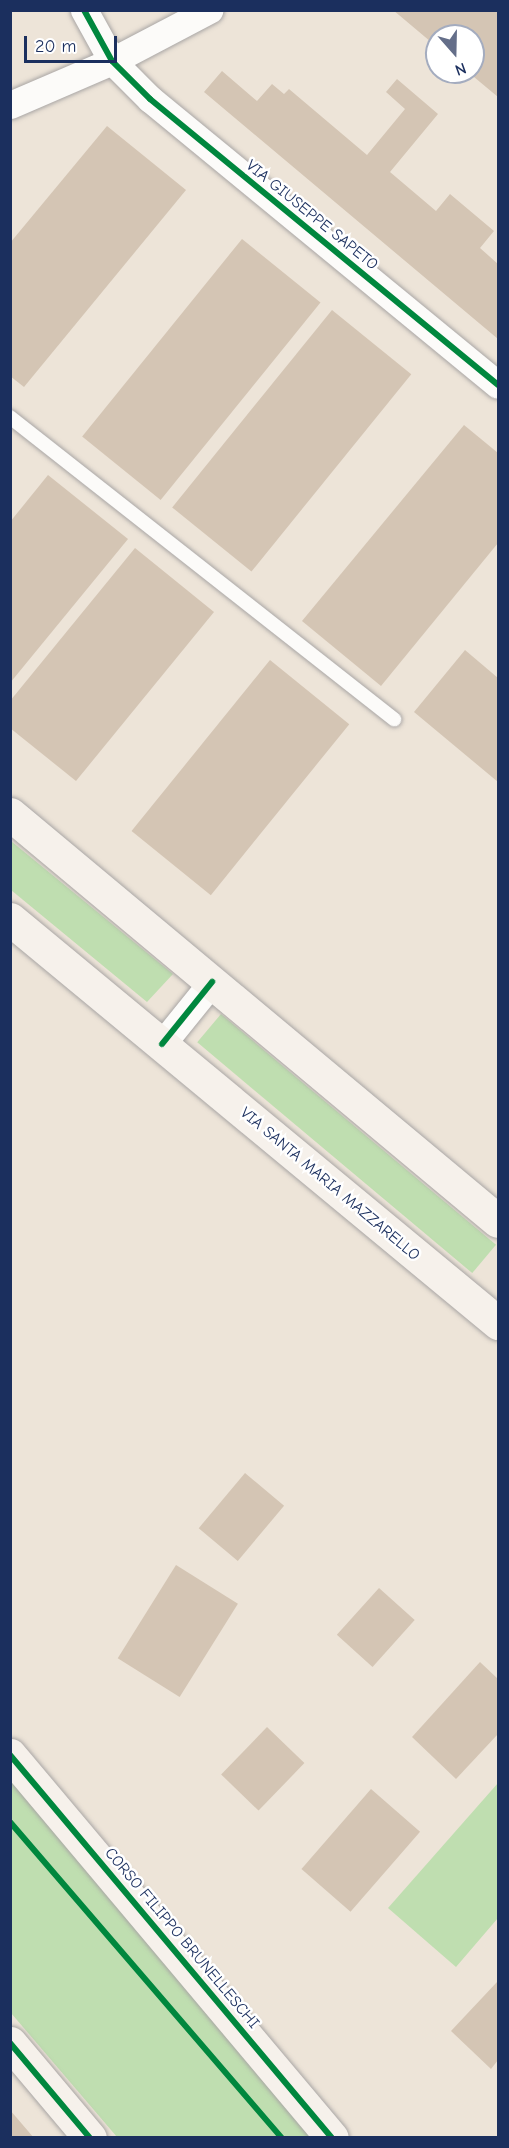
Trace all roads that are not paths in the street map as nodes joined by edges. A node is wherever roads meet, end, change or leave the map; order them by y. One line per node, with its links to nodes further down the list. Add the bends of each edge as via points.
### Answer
1 (84, 10): 3 (street, VIA GIUSEPPE SAPETO)
2 (209, 10): 3 (street)
3 (112, 61): 4 (street); 5 (street, VIA GIUSEPPE SAPETO, via 150,99)
4 (10, 105)
5 (498, 385)
6 (10, 417): 7 (lane)
7 (394, 719)
8 (10, 814): 10 (main road)
9 (10, 919): 11 (main road, VIA SANTA MARIA MAZZARELLO)
10 (212, 982): 11 (street); 12 (main road)
11 (162, 1044): 13 (main road, VIA SANTA MARIA MAZZARELLO)
12 (498, 1221)
13 (498, 1323)
14 (10, 1755): 17 (main road, CORSO FILIPPO BRUNELLESCHI)
15 (10, 2043): 16 (main road)
16 (90, 2138)
17 (332, 2138)

